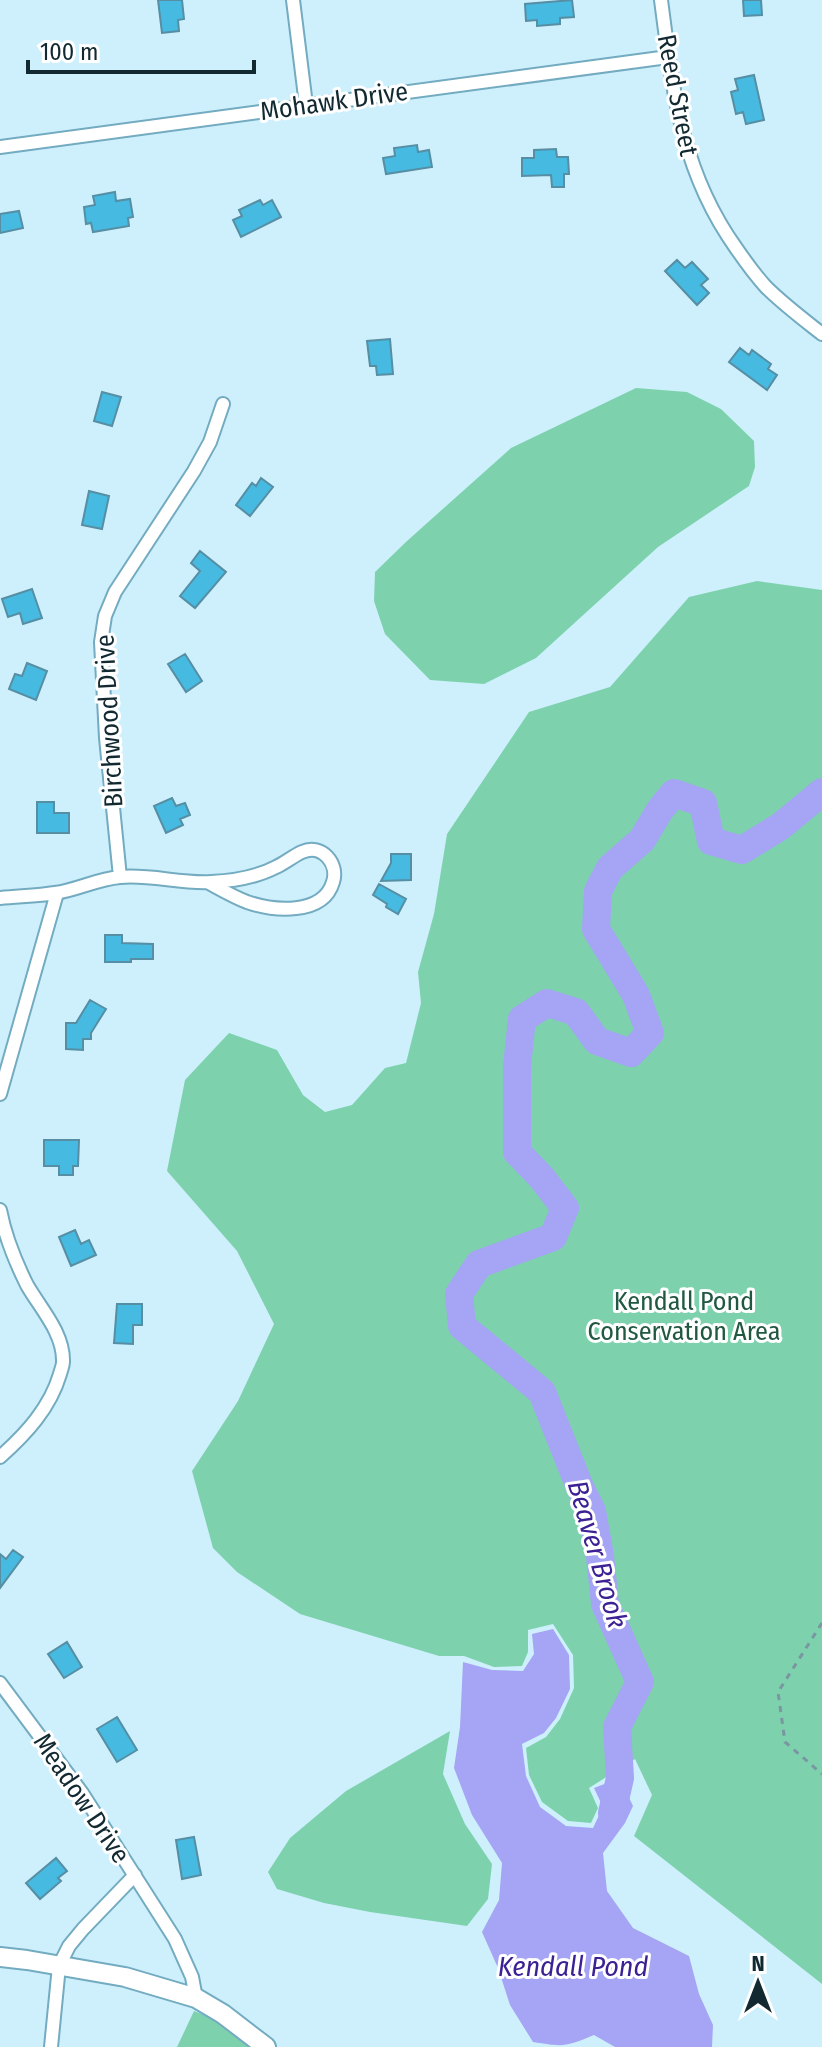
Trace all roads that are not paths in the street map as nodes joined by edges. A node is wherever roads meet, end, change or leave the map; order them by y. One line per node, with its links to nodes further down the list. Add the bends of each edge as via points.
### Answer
1 (293, 0): 4 (street)
2 (661, 0): 3 (street, Reed Street)
3 (668, 57): 4 (street, Mohawk Drive); 6 (street, Reed Street, via 691,162 713,212 764,285)
4 (306, 105): 5 (street, Mohawk Drive)
5 (0, 147)
6 (822, 334)
7 (223, 404): 8 (street, Birchwood Drive, via 199,462 105,616 101,642 106,738)
8 (120, 877): 9 (street); 10 (street)
9 (209, 883): 9 (street, via 251,903 293,908 324,896 335,873 328,857 308,850 255,875)
10 (57, 893): 11 (street); 12 (street)
11 (0, 898)
12 (0, 1094)
13 (0, 1210): 14 (street, via 13,1256 58,1337 63,1362 49,1403)
14 (0, 1457)
15 (0, 1683): 16 (street, Meadow Drive)
16 (135, 1875): 18 (street, Meadow Drive, via 83,1929); 19 (street, Meadow Drive, via 181,1949)
17 (0, 1957): 18 (street)
18 (59, 1966): 19 (street, via 125,1977); 20 (street)
19 (196, 1998): 21 (street)
20 (51, 2047)
21 (266, 2047)

